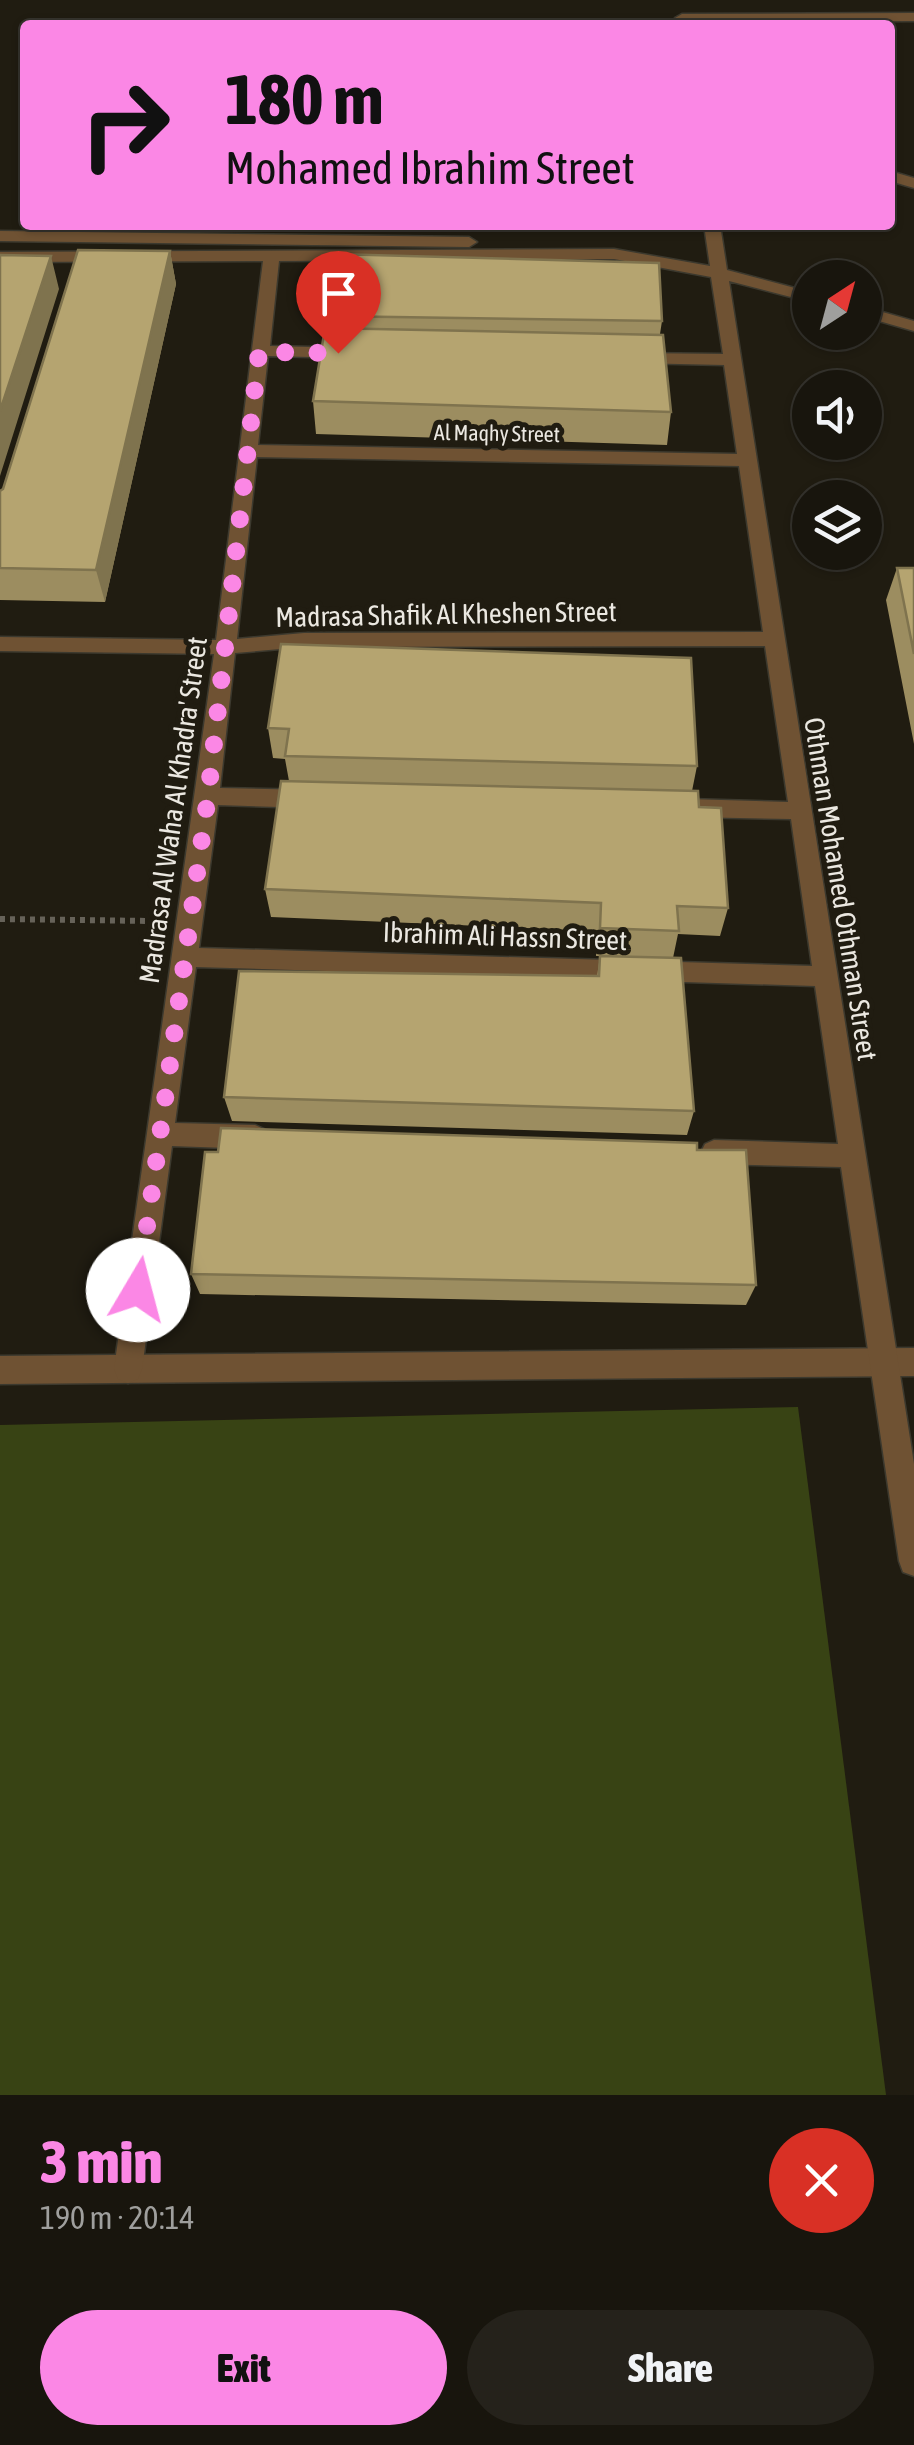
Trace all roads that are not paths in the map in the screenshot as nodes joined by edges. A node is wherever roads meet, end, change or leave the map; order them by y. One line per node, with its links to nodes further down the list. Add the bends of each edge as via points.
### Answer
1 (914, 17): 2 (street)
2 (775, 20)
3 (713, 230): 9 (street, Othman Mohamed Othman Street)
4 (142, 231): 5 (street); 6 (street)
5 (0, 236)
6 (470, 241): 8 (street); 9 (street, via 614,254)
7 (0, 257): 8 (street, via 77,268)
8 (271, 259): 13 (street, Madrasa Al Waha Al Khadra' Street)
9 (719, 273): 10 (street); 16 (street, Othman Mohamed Othman Street)
10 (792, 293)
11 (882, 317): 12 (street)
12 (914, 326)
13 (259, 352): 14 (street); 17 (street, Madrasa Al Waha Al Khadra' Street)
14 (377, 354)
15 (614, 358): 16 (street)
16 (732, 360): 18 (street, Othman Mohamed Othman Street)
17 (247, 452): 18 (street, Al Maqhy Street); 21 (street, Madrasa Al Waha Al Khadra' Street)
18 (746, 460): 19 (street, Othman Mohamed Othman Street)
19 (773, 639): 21 (street, Madrasa Shafik Al Kheshen Street, via 304,640); 25 (street, Othman Mohamed Othman Street)
20 (0, 644): 21 (street, Madrasa Shafik Al Kheshen Street)
21 (225, 647): 22 (street, Madrasa Al Waha Al Khadra' Street)
22 (208, 796): 23 (street); 26 (street, Madrasa Al Waha Al Khadra' Street)
23 (346, 800)
24 (661, 808): 25 (street)
25 (799, 811): 27 (street, Othman Mohamed Othman Street)
26 (184, 957): 27 (street, Ibrahim Ali Hassn Street); 28 (street, Madrasa Al Waha Al Khadra' Street)
27 (824, 976): 31 (street, Othman Mohamed Othman Street)
28 (160, 1134): 29 (street); 34 (street, Madrasa Al Waha Al Khadra' Street)
29 (278, 1138)
30 (694, 1151): 31 (street)
31 (852, 1156): 32 (street, Othman Mohamed Othman Street)
32 (882, 1360): 33 (street); 34 (street); 36 (street, Othman Mohamed Othman Street)
33 (914, 1362)
34 (128, 1368): 35 (street)
35 (0, 1370)
36 (914, 1561)

